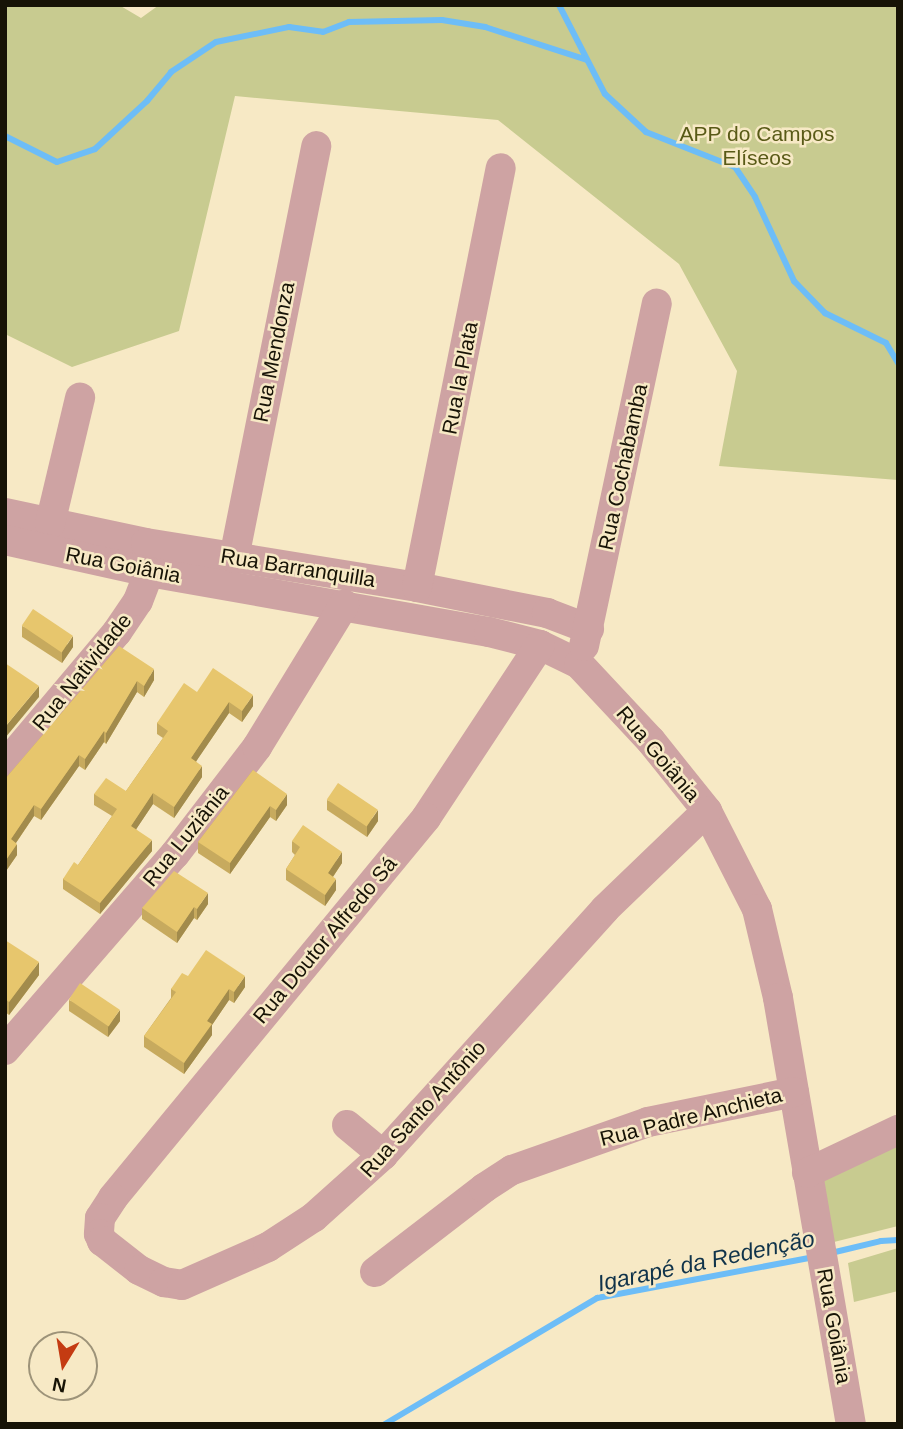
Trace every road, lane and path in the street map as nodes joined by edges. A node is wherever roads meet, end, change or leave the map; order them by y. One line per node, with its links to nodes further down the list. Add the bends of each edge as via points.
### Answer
1 (316, 146): 8 (street, Rua Mendonza)
2 (501, 168): 10 (street, Rua la Plata)
3 (657, 304): 12 (street, Rua Cochabamba)
4 (80, 398): 6 (street)
5 (5, 513): 6 (street, Rua Barranquilla)
6 (50, 524): 8 (street, Rua Barranquilla)
7 (5, 540): 9 (street, Rua Goiânia)
8 (234, 558): 10 (street, Rua Barranquilla)
9 (149, 572): 11 (street, Rua Goiânia); 15 (street, Rua Natividade, via 138,601 117,632)
10 (417, 587): 12 (street, Rua Barranquilla, via 547,613)
11 (344, 605): 13 (street, Rua Goiânia); 17 (street, Rua Luziânia, via 257,747 175,854)
12 (589, 629): 14 (street, Rua Cochabamba)
13 (540, 645): 14 (street, Rua Goiânia); 23 (street, Rua Doutor Alfredo Sá, via 426,818 113,1198)
14 (579, 664): 16 (street, Rua Goiânia, via 651,741)
15 (5, 765)
16 (707, 811): 18 (street, Rua Goiânia, via 757,909); 21 (street, Rua Santo Antônio, via 605,909)
17 (5, 1050)
18 (794, 1092): 22 (street, Rua Goiânia); 24 (street, Rua Padre Anchieta, via 648,1122 512,1170)
19 (347, 1125): 21 (street)
20 (898, 1129): 22 (street)
21 (383, 1155): 23 (street, Rua Santo Antônio, via 314,1217 268,1247 187,1284 164,1282 139,1270 102,1241)
22 (807, 1173): 25 (street, Rua Goiânia)
23 (98, 1226)
24 (374, 1272)
25 (851, 1424)

